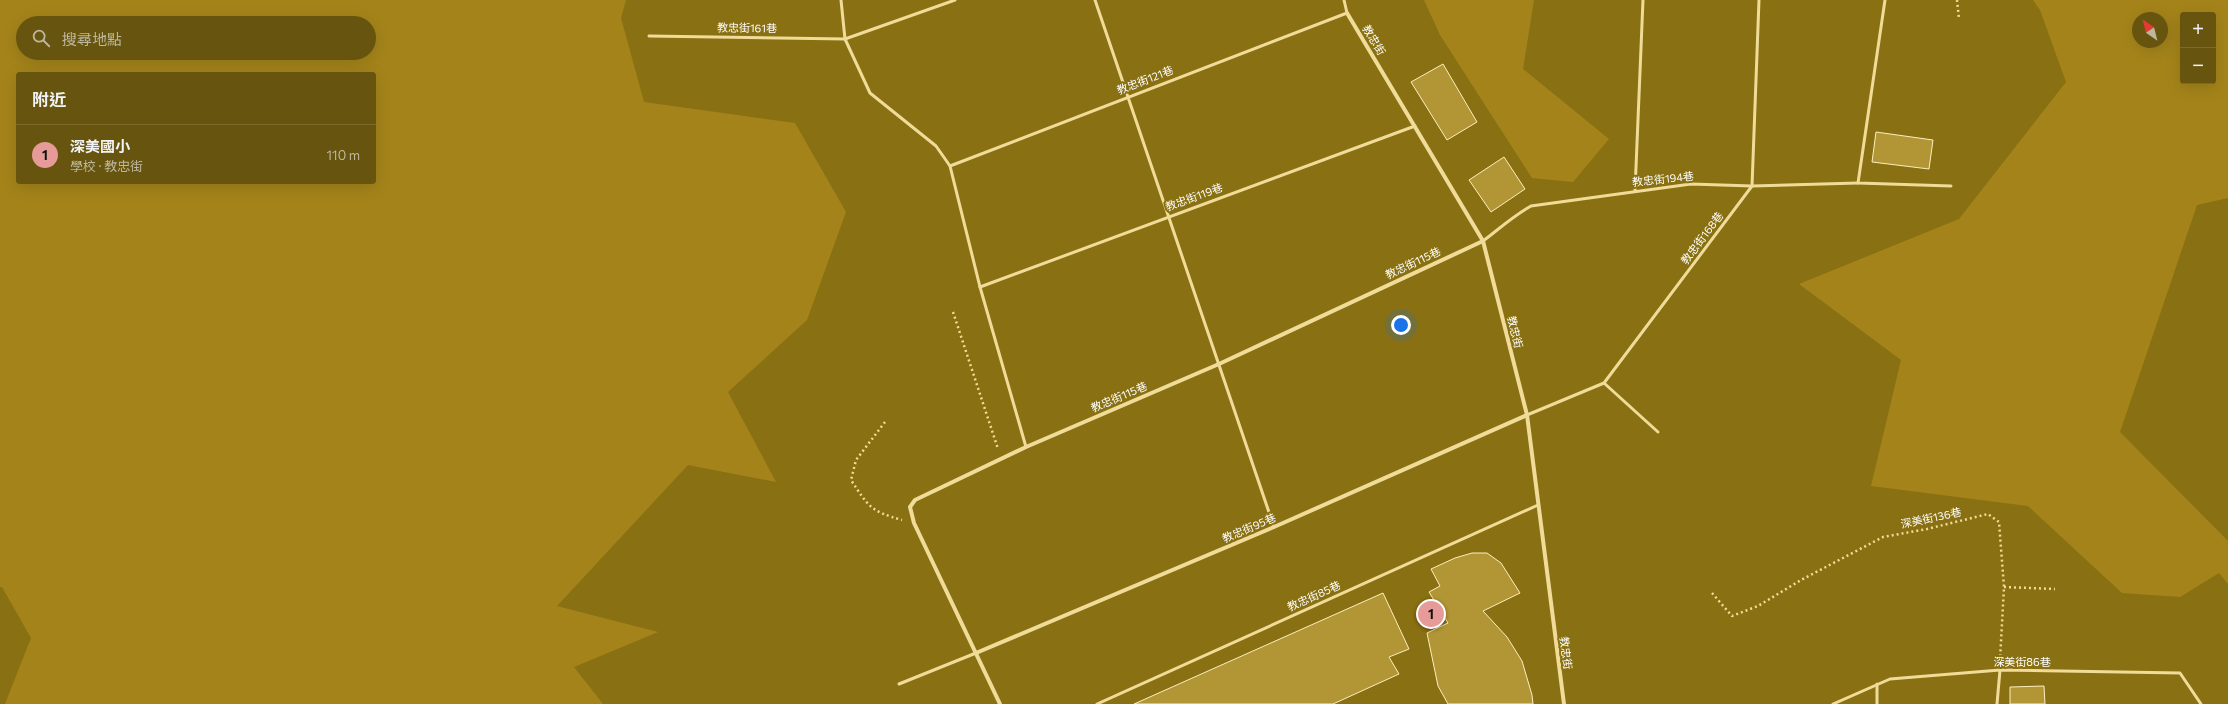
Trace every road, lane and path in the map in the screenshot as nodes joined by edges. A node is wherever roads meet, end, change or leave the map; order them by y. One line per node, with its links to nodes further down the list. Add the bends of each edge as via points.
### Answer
1 (841, 0): 12 (lane)
2 (954, 0): 12 (lane)
3 (1095, 0): 13 (lane)
4 (1344, 0): 9 (lane, 教忠街)
5 (1643, 0): 19 (lane)
6 (1759, 0): 17 (lane)
7 (1885, 0): 16 (lane)
8 (1957, 0): 10 (path)
9 (1347, 13): 13 (lane, 教忠街121巷); 14 (street, 教忠街)
10 (1958, 19)
11 (649, 36): 12 (lane, 教忠街161巷)
12 (845, 39): 15 (lane, via 870,93 936,146)
13 (1128, 96): 15 (lane, 教忠街121巷); 20 (lane)
14 (1415, 126): 20 (lane, 教忠街119巷); 21 (street, 教忠街)
15 (950, 166): 22 (lane)
16 (1858, 184): 17 (lane, 教忠街194巷); 18 (lane, 教忠街194巷)
17 (1752, 186): 19 (lane, 教忠街194巷, via 1691,184); 25 (lane, 教忠街168巷)
18 (1951, 186)
19 (1635, 191): 21 (lane, 教忠街194巷, via 1531,206)
20 (1169, 216): 22 (lane, 教忠街119巷); 24 (lane)
21 (1483, 241): 24 (street, 教忠街115巷); 26 (street, 教忠街)
22 (980, 287): 29 (lane)
23 (953, 312): 30 (path)
24 (1219, 364): 29 (street, 教忠街115巷); 33 (lane)
25 (1604, 383): 26 (lane); 28 (lane)
26 (1527, 415): 31 (street, 教忠街); 33 (street, 教忠街95巷)
27 (885, 422): 32 (path, via 856,460 851,480 866,502 879,514)
28 (1658, 432)
29 (1026, 447): 30 (street, 教忠街115巷)
30 (1002, 459): 32 (street, 教忠街115巷, via 916,500 910,507)
31 (1538, 505): 42 (lane, 教忠街85巷); 43 (street, 教忠街)
32 (914, 523): 37 (street, 教忠街115巷)
33 (1274, 527): 37 (street, 教忠街95巷)
34 (2004, 587): 35 (path); 36 (path, 深美街136巷, via 1999,522 1988,514 1883,537 1758,606 1732,616); 38 (path, 深美街136巷)
35 (2055, 590)
36 (1712, 593)
37 (976, 653): 39 (lane); 41 (street, 教忠街115巷)
38 (2000, 670): 40 (lane, 深美街86巷, via 1890,679); 46 (lane); 47 (lane, 深美街86巷, via 2180,673)
39 (899, 684)
40 (1877, 684): 44 (lane, 深美街86巷); 45 (lane)
41 (1000, 704)
42 (1096, 704)
43 (1564, 704)
44 (1833, 704)
45 (1877, 704)
46 (1998, 704)
47 (2201, 704)

